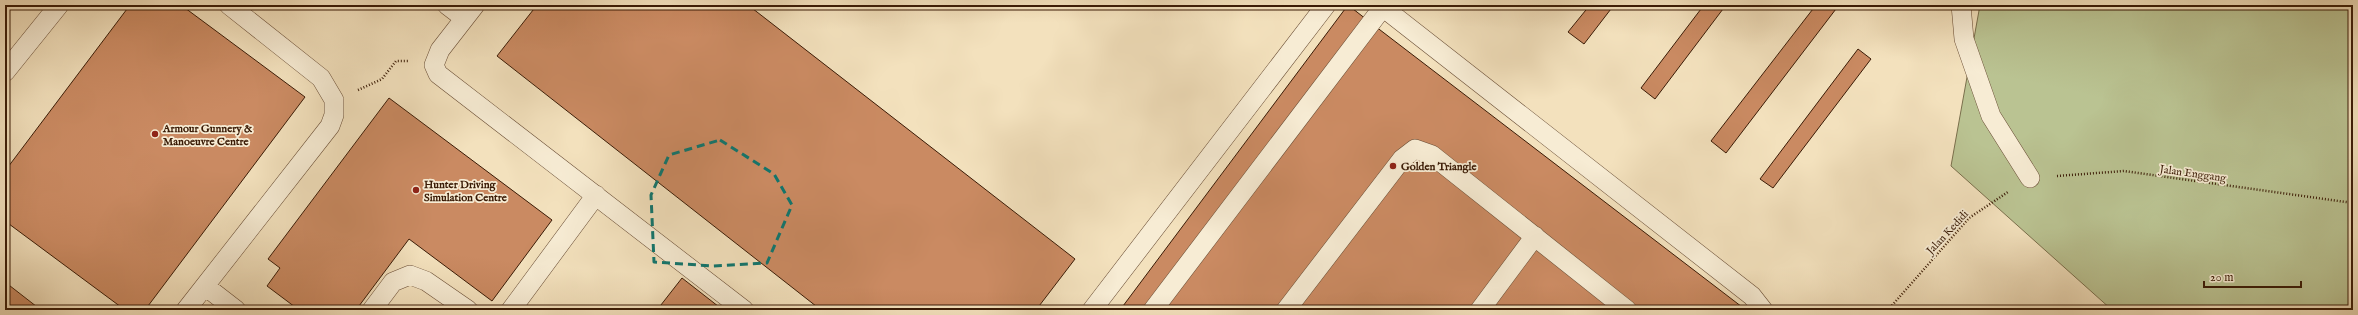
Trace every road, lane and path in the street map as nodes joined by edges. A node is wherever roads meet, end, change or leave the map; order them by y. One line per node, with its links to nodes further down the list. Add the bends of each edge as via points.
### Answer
1 (59, 5): 9 (lane)
2 (229, 5): 10 (lane, via 321,78)
3 (447, 5): 7 (lane)
4 (1326, 5): 22 (lane)
5 (1961, 5): 11 (lane, via 1964,39 1991,116)
6 (1381, 6): 23 (lane); 27 (lane, via 1752,296)
7 (470, 12): 8 (lane)
8 (434, 61): 10 (path, via 396,62 382,79); 12 (lane, via 438,74)
9 (5, 72)
10 (334, 100): 15 (lane, via 334,115 330,126)
11 (2030, 178): 13 (path, Jalan Enggang, via 2124,171); 28 (path, Jalan Kedidi, via 1969,218)
12 (596, 196): 20 (lane); 21 (lane)
13 (2353, 203)
14 (1536, 236): 24 (lane, via 1432,155 1415,149 1402,159); 25 (lane); 26 (lane)
15 (205, 286): 16 (lane); 17 (lane)
16 (186, 310)
17 (236, 310)
18 (372, 310): 19 (lane, via 394,282 410,275 426,281)
19 (468, 310)
20 (511, 310)
21 (744, 310)
22 (1092, 310)
23 (1154, 310)
24 (1286, 310)
25 (1480, 310)
26 (1627, 310)
27 (1763, 310)
28 (1888, 310)

